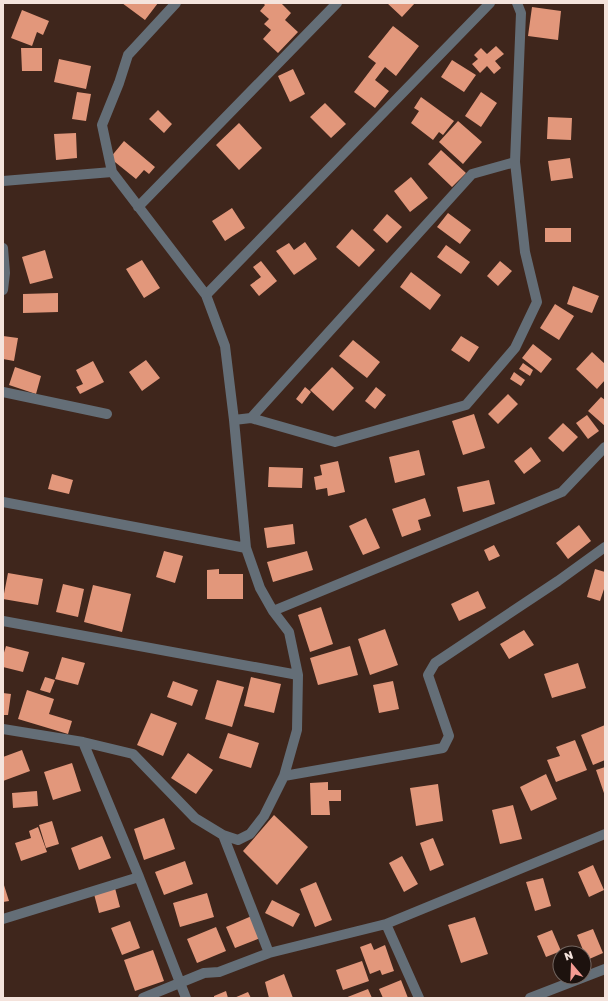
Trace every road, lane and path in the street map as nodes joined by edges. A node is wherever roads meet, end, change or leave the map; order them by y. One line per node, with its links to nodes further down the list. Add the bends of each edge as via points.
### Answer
1 (176, 3): 6 (street, via 128,55 102,125)
2 (337, 3): 8 (street)
3 (490, 3): 11 (street)
4 (517, 3): 5 (street, via 520,13)
5 (515, 162): 14 (street, via 472,174); 14 (street, via 525,252 537,302 515,348 466,405 335,442)
6 (112, 172): 7 (street); 8 (street)
7 (3, 181)
8 (138, 207): 11 (street)
9 (3, 248): 10 (street)
10 (3, 290)
11 (206, 295): 15 (street, via 225,346)
12 (3, 392): 13 (street)
13 (107, 414)
14 (251, 418): 15 (street)
15 (234, 420): 19 (street)
16 (605, 447): 20 (street, via 562,492)
17 (3, 502): 19 (street)
18 (605, 547): 25 (street, via 435,663 428,674 449,736 443,748)
19 (246, 548): 20 (street, via 260,588)
20 (273, 611): 22 (street, via 289,632)
21 (3, 621): 22 (street)
22 (298, 675): 25 (street, via 297,730)
23 (3, 729): 24 (street)
24 (83, 742): 26 (street, via 133,754 195,818); 28 (street)
25 (284, 776): 26 (street, via 264,816 250,834 238,840)
26 (223, 834): 31 (street)
27 (605, 834): 30 (street)
28 (139, 877): 29 (street); 33 (street)
29 (3, 918)
30 (386, 924): 31 (street); 36 (street)
31 (269, 953): 33 (street, via 219,972 204,973)
32 (605, 969): 37 (street)
33 (180, 983): 34 (street); 35 (street)
34 (143, 998)
35 (186, 998)
36 (419, 998)
37 (530, 998)

